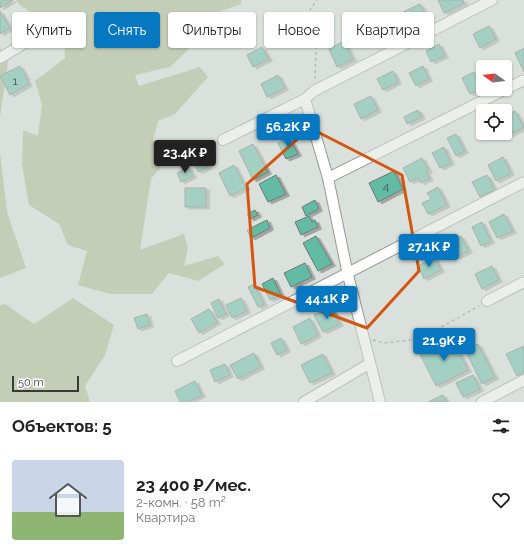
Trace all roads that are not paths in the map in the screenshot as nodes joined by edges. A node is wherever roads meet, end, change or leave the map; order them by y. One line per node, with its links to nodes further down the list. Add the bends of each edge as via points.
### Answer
1 (492, 0): 5 (street, via 314,91)
2 (17, 48): 3 (street)
3 (0, 58)
4 (524, 80): 7 (street)
5 (305, 100): 6 (street); 7 (street)
6 (223, 140)
7 (328, 178): 9 (street)
8 (524, 182): 9 (street)
9 (348, 275): 12 (street); 13 (street)
10 (524, 282): 11 (street)
11 (487, 301)
12 (177, 361)
13 (370, 364): 15 (street); 16 (street)
14 (524, 380): 17 (street)
15 (304, 402)
16 (380, 402)
17 (482, 402)

